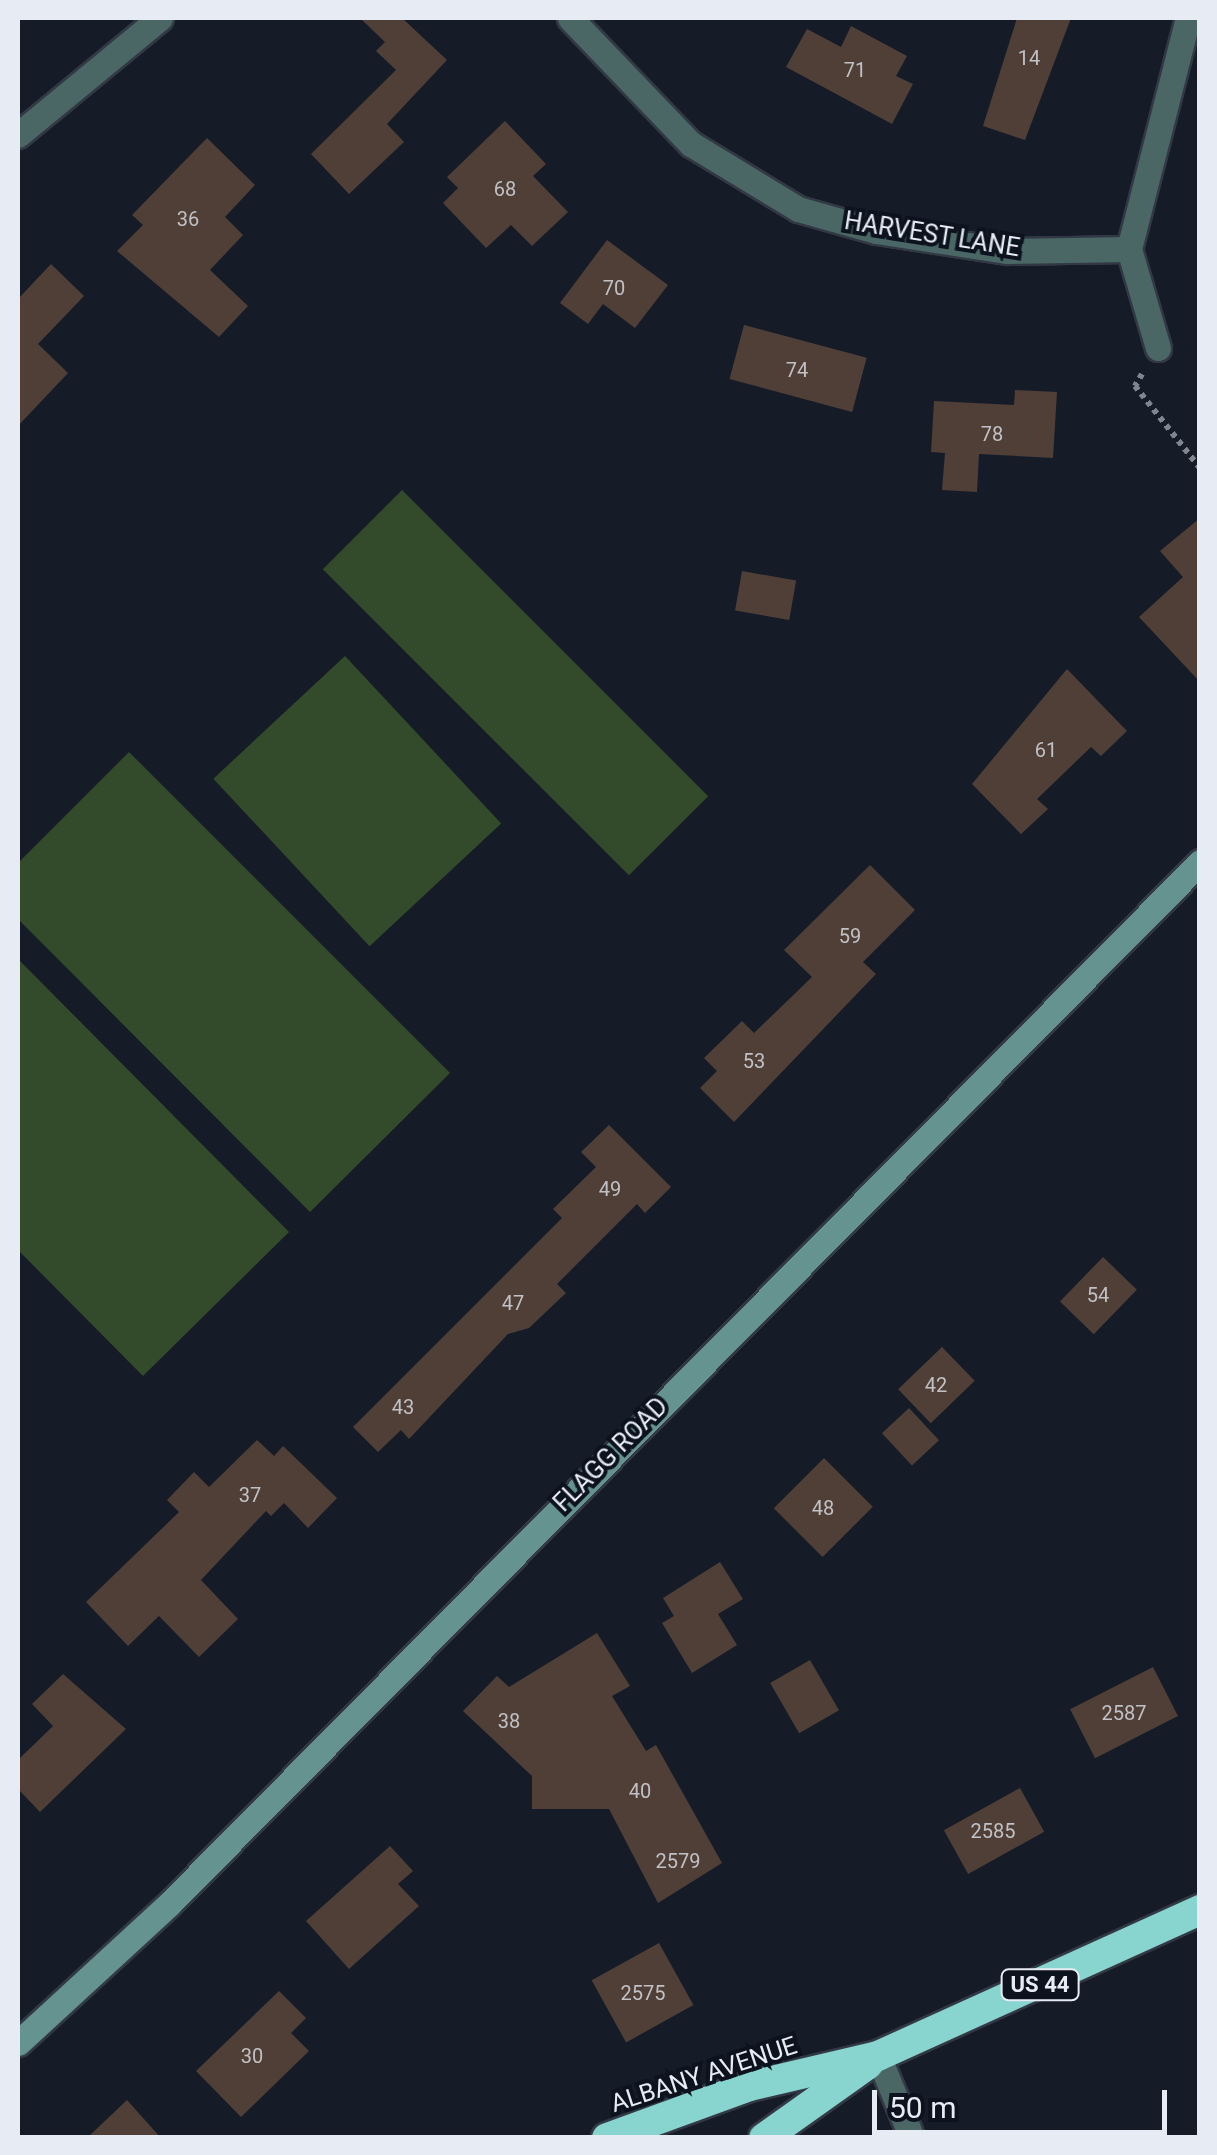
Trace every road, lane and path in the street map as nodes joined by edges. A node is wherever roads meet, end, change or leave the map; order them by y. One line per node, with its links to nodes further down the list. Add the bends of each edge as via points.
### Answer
1 (160, 18): 4 (street)
2 (570, 18): 5 (street, HARVEST LANE, via 691,144 798,209 876,231 1006,250)
3 (1188, 18): 5 (street)
4 (18, 135)
5 (1129, 249): 6 (street)
6 (1158, 348): 7 (path, via 1135,386)
7 (1200, 468)
8 (1200, 862): 10 (street, FLAGG ROAD, via 168,1904)
9 (1200, 1910): 11 (highway, ALBANY AVENUE / US 44)
10 (18, 2043)
11 (878, 2056): 12 (highway, ALBANY AVENUE / US 44, via 750,2086); 13 (highway, ALBANY AVENUE / US 44); 14 (street)
12 (607, 2138)
13 (764, 2138)
14 (912, 2138)

